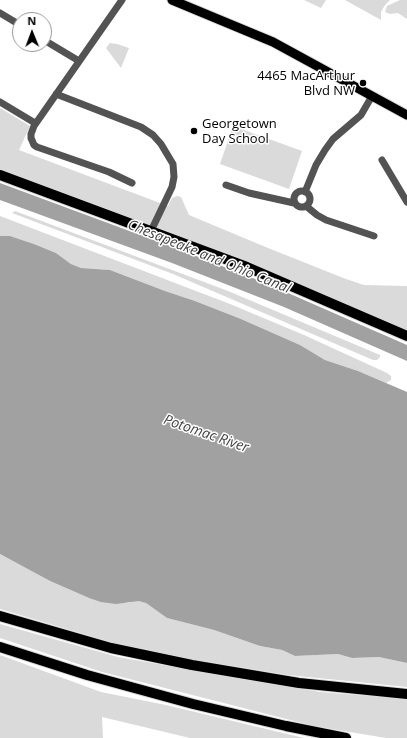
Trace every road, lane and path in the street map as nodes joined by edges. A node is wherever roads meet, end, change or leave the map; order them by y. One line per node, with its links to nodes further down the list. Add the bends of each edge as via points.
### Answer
1 (122, 0): 7 (street)
2 (172, 0): 3 (main road)
3 (188, 3): 9 (main road, via 273,42)
4 (0, 13): 5 (street)
5 (12, 20)
6 (52, 45): 7 (street)
7 (79, 61): 8 (street)
8 (56, 94): 12 (street); 21 (street, via 141,127 161,144 173,164 174,177 172,187)
9 (372, 96): 11 (main road); 17 (street, via 361,115 324,150)
10 (0, 102): 12 (street)
11 (407, 115)
12 (36, 123): 15 (street, via 31,138 34,145)
13 (382, 160): 18 (street)
14 (0, 175): 21 (highway)
15 (132, 183)
16 (226, 185): 19 (street)
17 (305, 192): 19 (street, via 295,194); 20 (street, via 310,200)
18 (407, 202)
19 (294, 203): 20 (street, via 300,207)
20 (306, 206): 22 (street, via 326,220)
21 (151, 231): 23 (highway, via 282,282)
22 (374, 236)
23 (407, 336)
24 (0, 616): 26 (highway, via 111,648 192,665 299,683)
25 (0, 646): 27 (highway, via 87,675 193,704)
26 (407, 694)
27 (346, 738)

